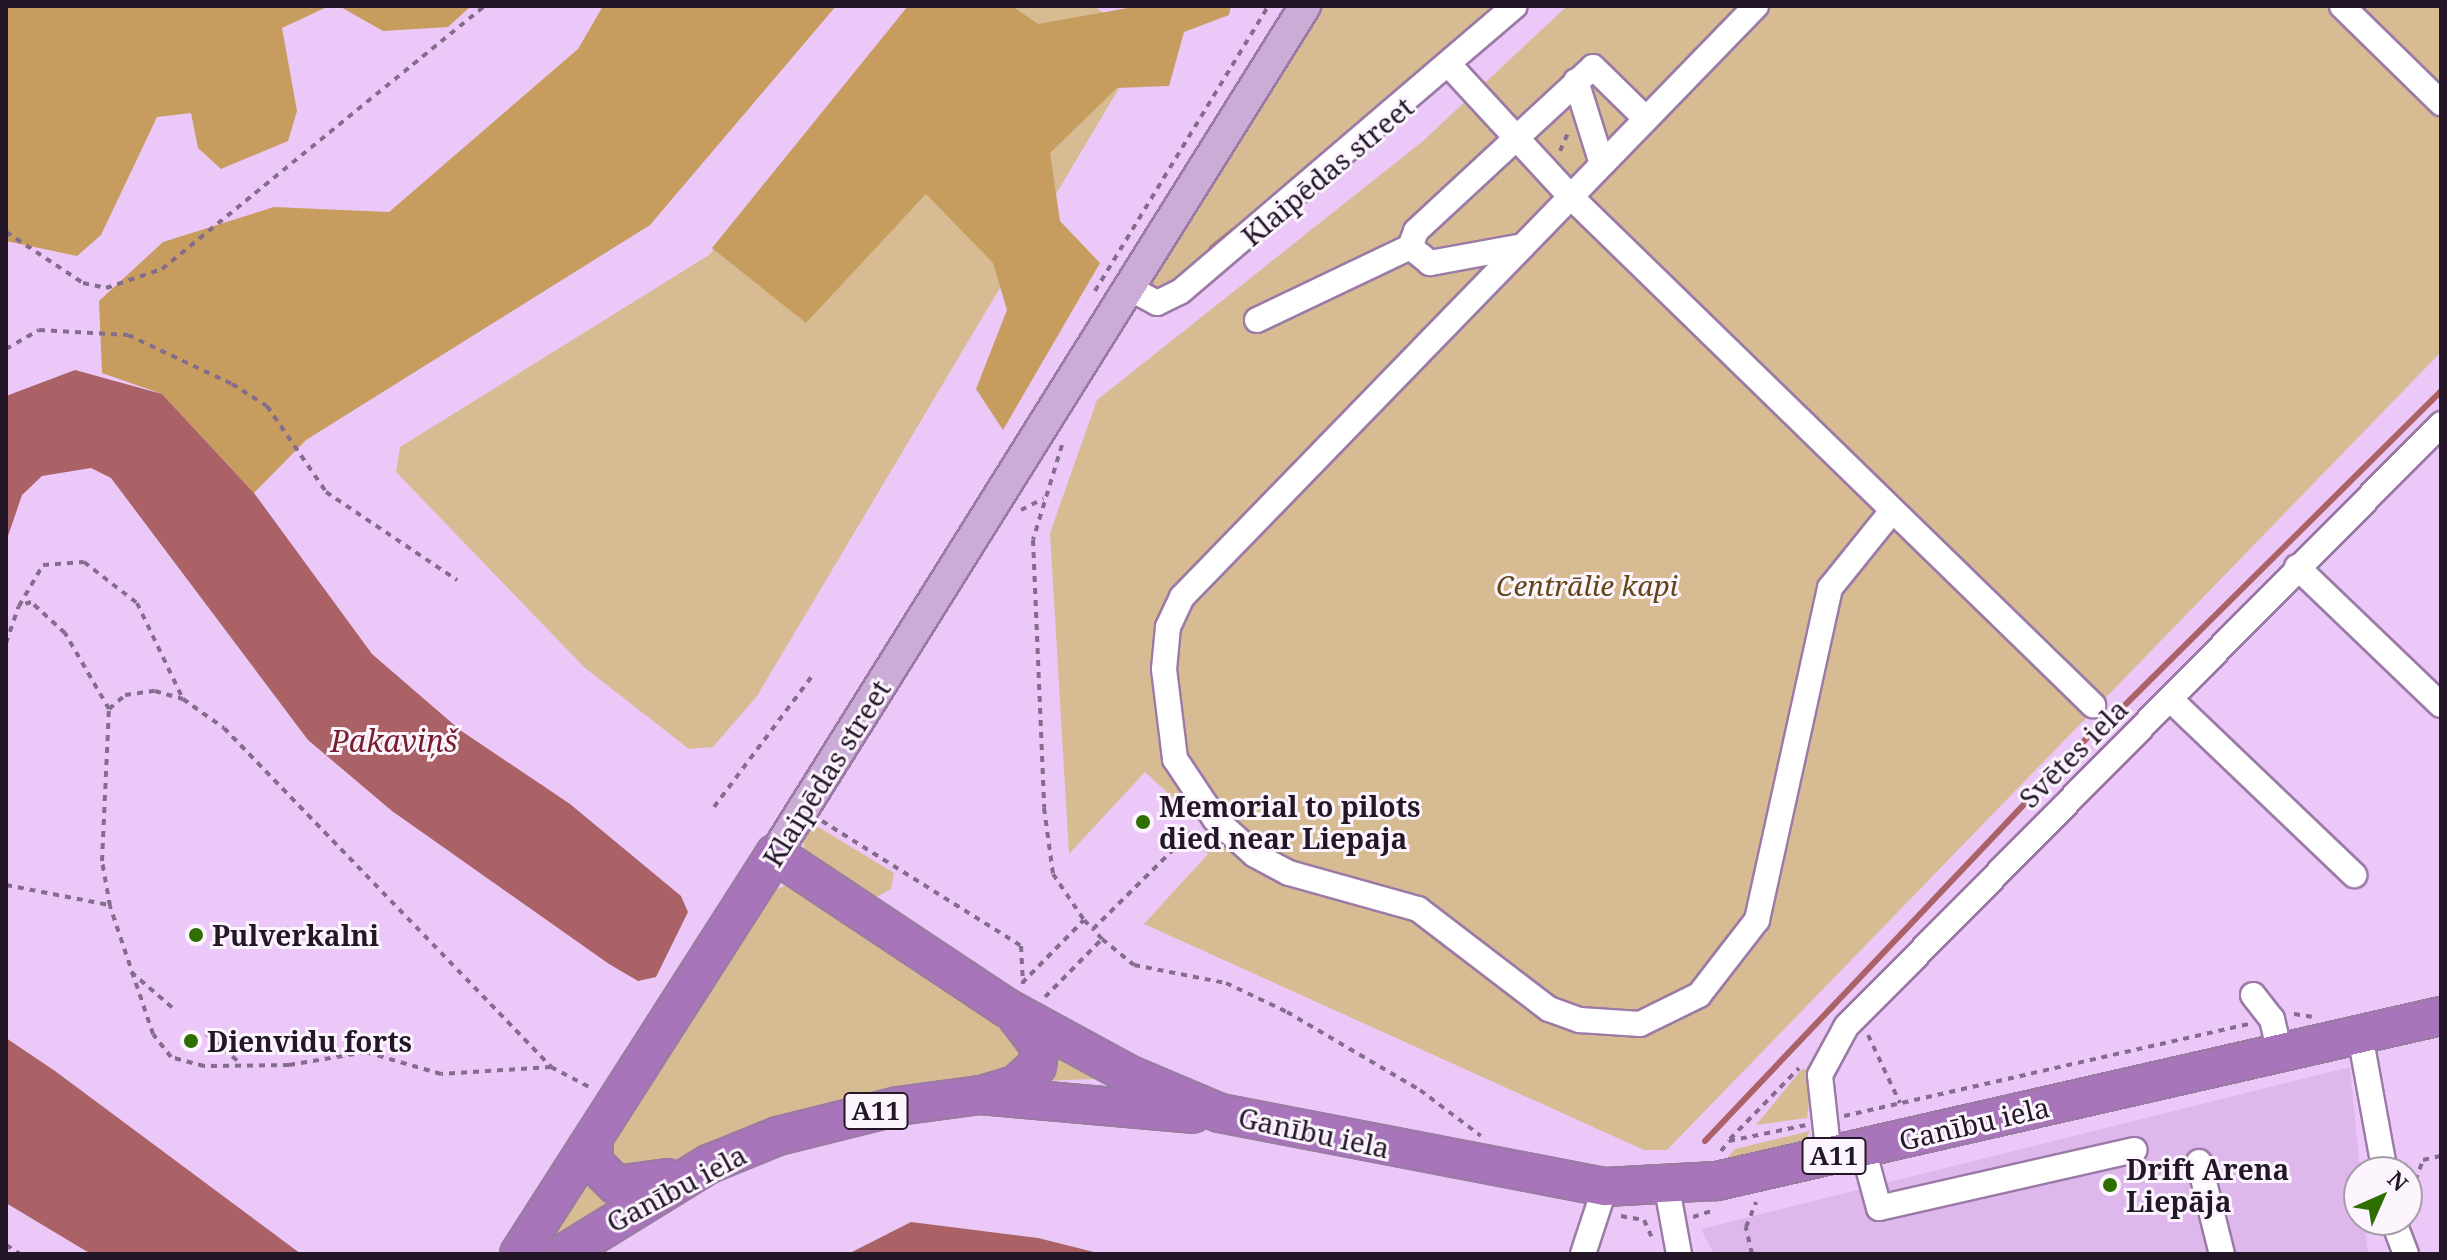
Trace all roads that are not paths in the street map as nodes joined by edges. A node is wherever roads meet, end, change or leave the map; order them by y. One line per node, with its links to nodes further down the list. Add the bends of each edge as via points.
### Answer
1 (1305, 6): 14 (main road, Klaipēdas street)
2 (1515, 6): 5 (street, Klaipēdas street)
3 (1756, 6): 8 (street)
4 (2342, 6): 7 (street)
5 (1451, 67): 9 (street); 14 (street, Klaipēdas street, via 1180,292 1157,303)
6 (1576, 81): 8 (street, via 1593,67); 9 (street); 10 (street)
7 (2441, 103)
8 (1643, 116): 10 (street)
9 (1516, 135): 11 (street); 13 (street, via 1416,231)
10 (1601, 161): 11 (street)
11 (1565, 190): 12 (street); 17 (street)
12 (1523, 246): 13 (street, via 1430,263); 17 (street, via 1182,597 1168,627 1166,725 1175,759 1226,829 1289,873 1418,909 1549,1009 1604,1023 1640,1024 1670,1013 1699,995 1757,920 1830,588)
13 (1410, 247): 15 (street)
14 (1127, 287): 22 (main road, Klaipēdas street)
15 (1257, 320)
16 (2441, 424): 18 (street, Svētes iela)
17 (1891, 512): 20 (street)
18 (2297, 567): 19 (street, Svētes iela); 21 (street)
19 (2170, 699): 23 (street); 33 (street, Svētes iela, via 1829,1049 1818,1100)
20 (2093, 705)
21 (2441, 705)
22 (775, 854): 25 (highway, Ganību iela / A11); 31 (highway, Klaipēdas street)
23 (2354, 875)
24 (2253, 995): 28 (street, via 2272,1019)
25 (1023, 997): 29 (highway, via 1040,1047 1037,1066 1017,1084); 30 (highway, Ganību iela / A11, via 1128,1074)
26 (2441, 1016): 27 (highway, Ganību iela / A11)
27 (2360, 1035): 28 (highway, Ganību iela / A11); 34 (street)
28 (2280, 1053): 33 (highway, Ganību iela / A11)
29 (980, 1095): 30 (highway, Ganību iela / A11); 36 (highway, Ganību iela / A11, via 828,1122)
30 (1220, 1113): 37 (highway, Ganību iela / A11)
31 (594, 1141): 36 (highway, via 594,1163 616,1185); 39 (highway, Klaipēdas street)
32 (2134, 1150): 33 (street, Svētes iela, via 1879,1208)
33 (1846, 1153): 38 (highway, Ganību iela / A11)
34 (2382, 1156)
35 (2199, 1162): 43 (street)
36 (709, 1164): 40 (highway, Ganību iela / A11)
37 (1605, 1187): 38 (highway, Ganību iela / A11); 41 (street)
38 (1667, 1188): 42 (street)
39 (519, 1254)
40 (563, 1254)
41 (1583, 1254)
42 (1679, 1254)
43 (2222, 1254)

